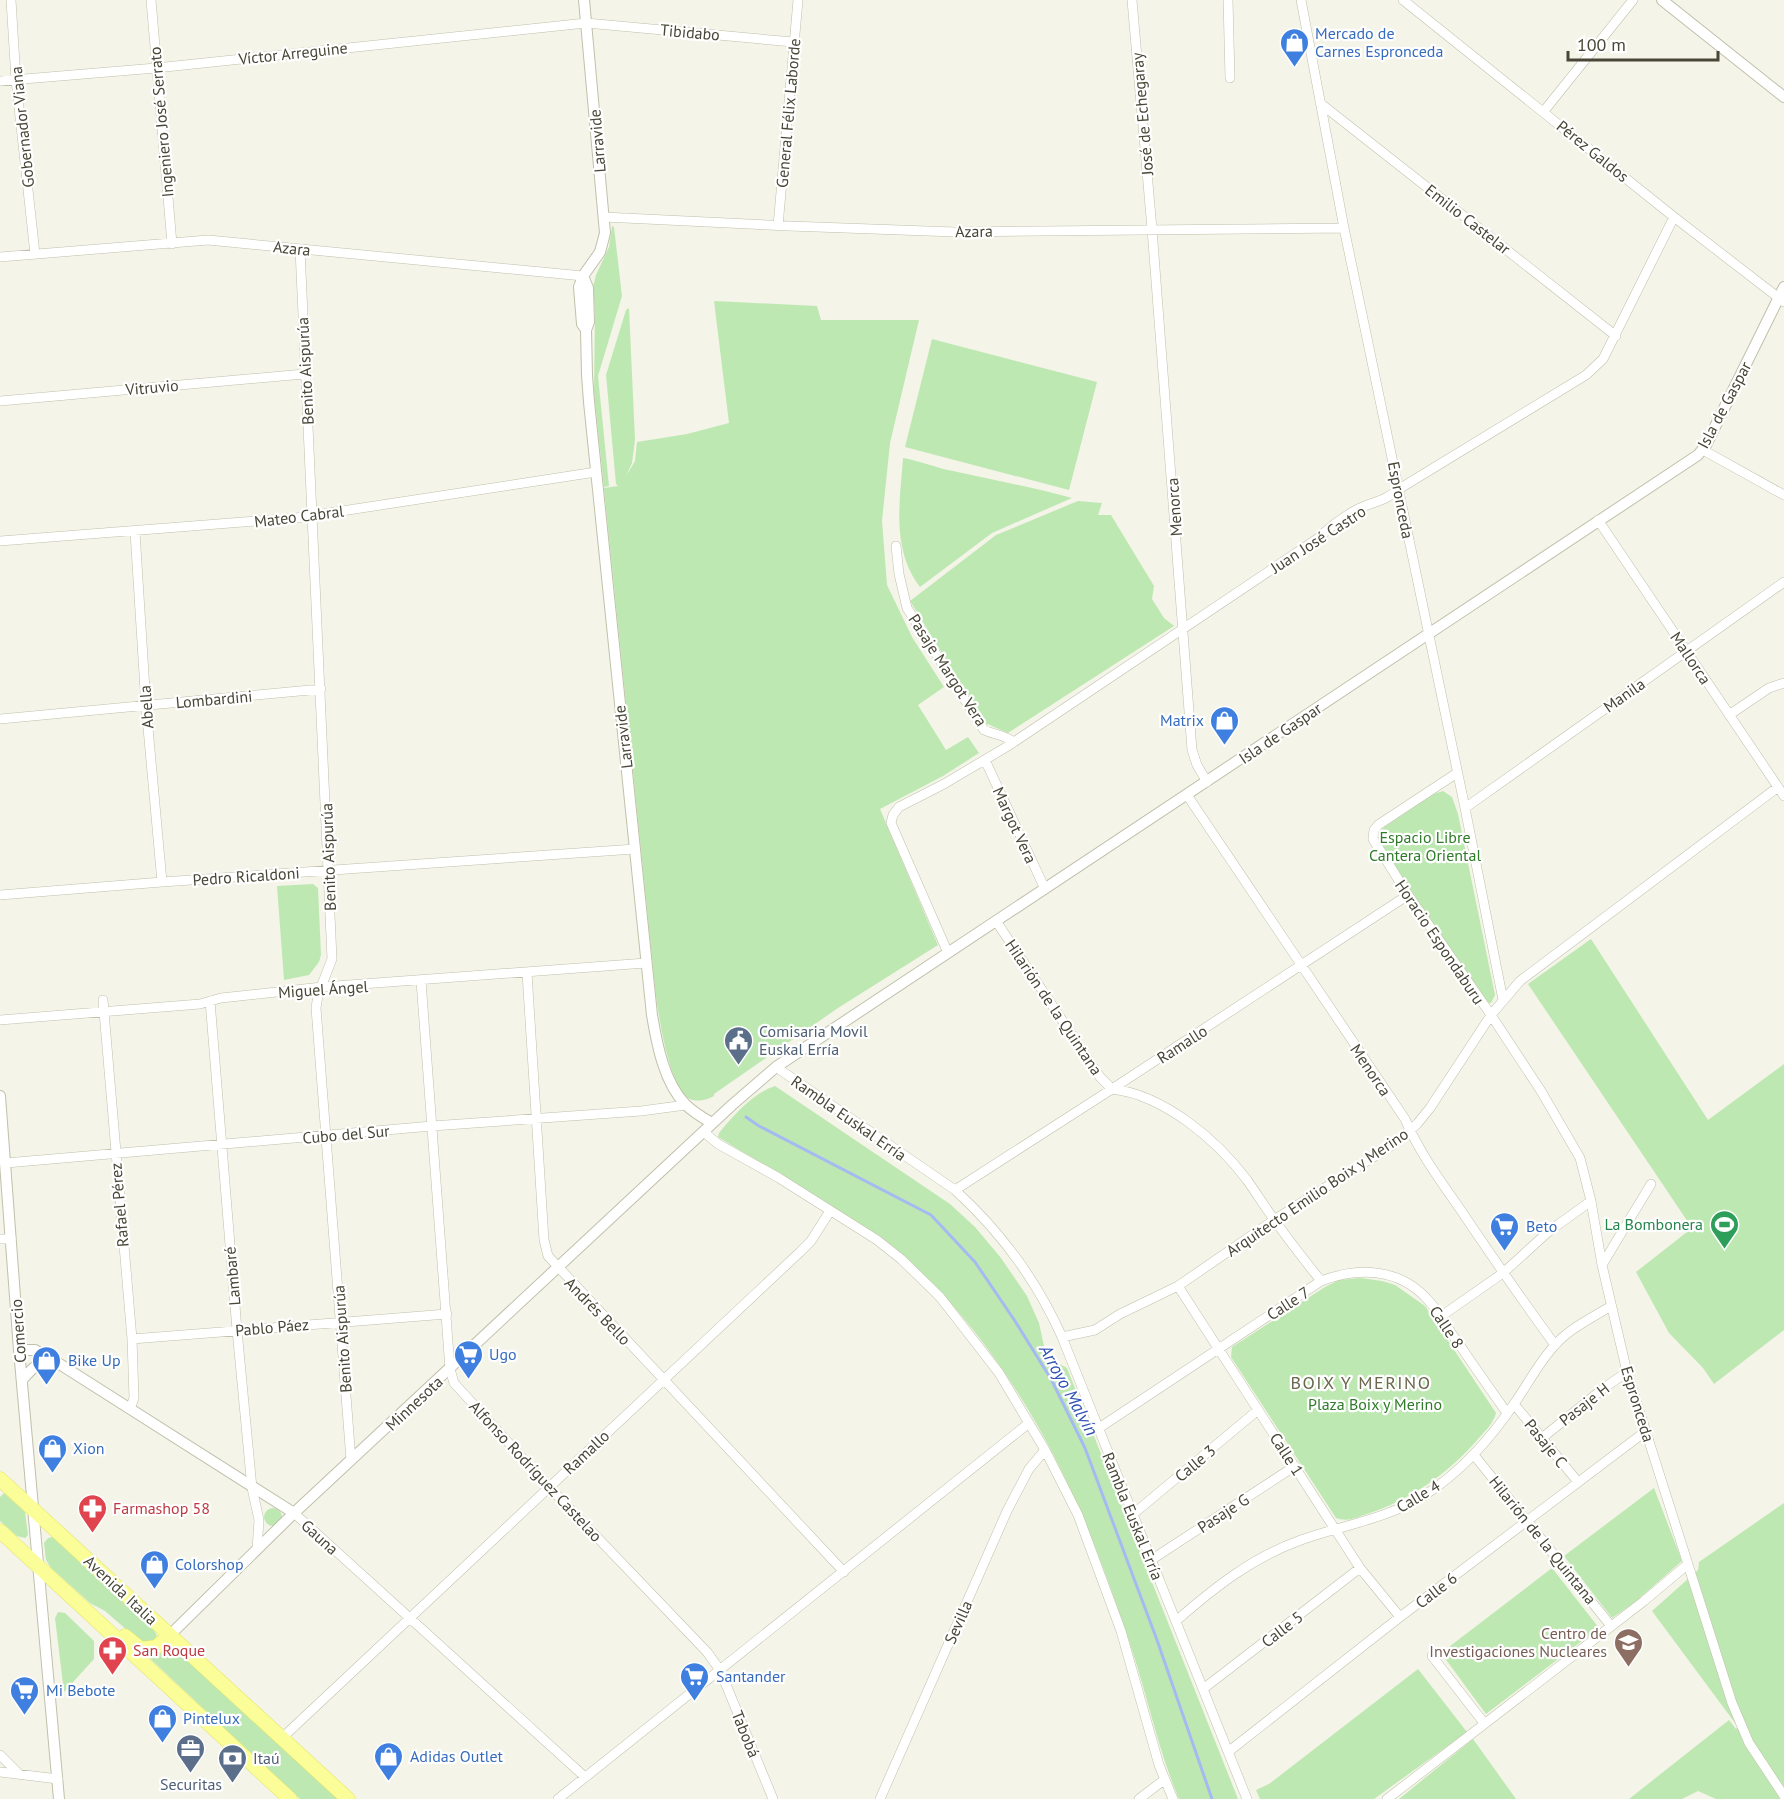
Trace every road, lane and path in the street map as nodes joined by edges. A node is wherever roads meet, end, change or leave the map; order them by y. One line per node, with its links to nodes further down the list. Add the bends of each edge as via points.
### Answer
1 (11, 0): 15 (street, Gobernador Viana)
2 (151, 0): 13 (street, Ingeniero José Serrato)
3 (584, 0): 11 (street, Larravide)
4 (798, 0): 12 (street, General Félix Laborde)
5 (1132, 0): 24 (street, José de Echegaray)
6 (1228, 0): 14 (street)
7 (1301, 0): 18 (street, Espronceda)
8 (1403, 0): 19 (street, Pérez Galdos)
9 (1632, 0): 19 (street)
10 (1668, 2): 17 (street)
11 (586, 23): 12 (street, Tibidabo); 13 (street, Víctor Arreguine); 20 (street, Larravide)
12 (794, 42): 22 (street, General Félix Laborde)
13 (156, 68): 15 (street, Víctor Arreguine); 25 (street, Ingeniero José Serrato)
14 (1230, 78)
15 (16, 80): 16 (street, Víctor Arreguine); 27 (street, Gobernador Viana)
16 (0, 81)
17 (1784, 97)
18 (1320, 103): 23 (street, Espronceda); 32 (street, Emilio Castelar)
19 (1544, 111): 21 (street, Pérez Galdos)
20 (604, 217): 22 (street, Azara); 29 (street, Larravide, via 603,244)
21 (1674, 217): 31 (street, Pérez Galdos); 32 (street, Juan José Castro)
22 (778, 226): 24 (street, Azara, via 955,232)
23 (1344, 228): 24 (street, Azara); 37 (street, Espronceda)
24 (1152, 229): 45 (street, Menorca)
25 (172, 243): 26 (street, Azara, via 231,241); 27 (street, Azara)
26 (300, 249): 29 (street, Azara); 33 (street, Benito Aispurúa)
27 (35, 254): 28 (street, Azara)
28 (0, 257)
29 (583, 276): 36 (street, Larravide, via 578,297 586,330)
30 (1784, 287): 31 (street, Isla de Gaspar)
31 (1781, 300): 35 (street, Isla de Gaspar)
32 (1616, 336): 37 (street, Juan José Castro, via 1603,359 1587,375)
33 (304, 374): 34 (street, Vitruvio); 39 (street, Benito Aispurúa)
34 (0, 401)
35 (1703, 450): 38 (street); 40 (street, Isla de Gaspar)
36 (596, 472): 39 (street, Mateo Cabral); 61 (street, Larravide)
37 (1399, 489): 45 (street, Juan José Castro, via 1387,499 1357,509); 46 (street, Espronceda)
38 (1784, 495)
39 (312, 516): 41 (street, Mateo Cabral); 49 (street, Benito Aispurúa)
40 (1598, 520): 46 (street, Isla de Gaspar); 47 (street, Mallorca)
41 (135, 532): 42 (street, Mateo Cabral); 50 (street, Abella)
42 (0, 541)
43 (896, 546): 53 (street, Pasaje Margot Vera, via 903,593 913,618 984,730)
44 (1784, 582): 47 (street, Manila)
45 (1183, 628): 53 (street, Juan José Castro); 56 (street, Menorca, via 1192,750)
46 (1427, 633): 55 (street, Espronceda); 56 (street, Isla de Gaspar)
47 (1686, 651): 51 (street, Mallorca); 60 (street, Manila)
48 (1784, 683): 51 (street, via 1769,687)
49 (321, 689): 50 (street, Lombardini); 62 (street, Benito Aispurúa)
50 (146, 706): 52 (street, Lombardini); 63 (street, Abella)
51 (1729, 715): 57 (street, Mallorca)
52 (0, 719)
53 (1014, 742): 54 (street, Juan José Castro)
54 (985, 760): 64 (street, Margot Vera); 68 (street, Juan José Castro, via 899,807 891,824)
55 (1457, 773): 60 (street, Espronceda); 66 (street, Horacio Espondaburu, via 1374,830 1375,845)
56 (1207, 782): 58 (street, Isla de Gaspar)
57 (1778, 787): 59 (street, Mallorca); 75 (street, Arquitecto Emilio Boix y Merino, via 1520,981)
58 (1187, 795): 64 (street, Isla de Gaspar); 70 (street, Menorca)
59 (1784, 796)
60 (1465, 808): 75 (street, Espronceda)
61 (635, 849): 62 (street, Pedro Ricaldoni); 69 (street, Larravide)
62 (329, 871): 63 (street, Pedro Ricaldoni); 73 (street, Benito Aispurúa, via 332,959)
63 (162, 882): 65 (street, Pedro Ricaldoni)
64 (1045, 889): 67 (street, Isla de Gaspar)
65 (0, 895)
66 (1408, 895): 70 (street, Ramallo); 78 (street, Horacio Espondaburu)
67 (996, 921): 68 (street, Isla de Gaspar); 81 (street, Hilarión de la Quintana, via 1100,1077)
68 (948, 953): 80 (street, Isla de Gaspar)
69 (646, 963): 71 (street, Miguel Ángel); 83 (street, Larravide, via 659,1047 671,1083)
70 (1300, 966): 81 (street, Ramallo); 87 (street, Menorca)
71 (527, 973): 72 (street, Miguel Ángel); 84 (street, Andrés Bello)
72 (421, 981): 73 (street, Miguel Ángel); 85 (street, Alfonso Rodríguez Castelao)
73 (322, 987): 76 (street, Miguel Ángel); 88 (street, Benito Aispurúa, via 316,1008)
74 (103, 1000): 77 (street, Rafael Pérez)
75 (1503, 1000): 78 (street, Arquitecto Emilio Boix y Merino)
76 (210, 1001): 77 (street, Miguel Ángel); 89 (street, Lambaré)
77 (105, 1013): 79 (street, Miguel Ángel); 90 (street, Rafael Pérez)
78 (1491, 1016): 87 (street, Arquitecto Emilio Boix y Merino, via 1441,1093); 94 (street, Espronceda, via 1572,1142)
79 (0, 1020)
80 (776, 1067): 86 (street, Isla de Gaspar); 93 (street, Rambla Euskal Erría)
81 (1112, 1089): 93 (street, Ramallo); 96 (street, Hilarión de la Quintana, via 1141,1095 1204,1135 1234,1164)
82 (0, 1096): 91 (street, Comercio)
83 (686, 1105): 84 (street, Cubo del Sur); 86 (street, Larravide)
84 (537, 1119): 85 (street, Cubo del Sur); 99 (street, Andrés Bello, via 544,1240 548,1256)
85 (432, 1126): 88 (street, Cubo del Sur); 105 (street, Alfonso Rodríguez Castelao)
86 (708, 1128): 95 (street, via 718,1144); 99 (street, Minnesota)
87 (1410, 1130): 96 (street, Arquitecto Emilio Boix y Merino); 101 (street, Menorca)
88 (327, 1136): 89 (street, Cubo del Sur); 107 (street, Benito Aispurúa)
89 (220, 1143): 90 (street, Cubo del Sur); 108 (street, Lambaré)
90 (114, 1152): 91 (street, Cubo del Sur); 110 (street, Rafael Pérez)
91 (6, 1163): 97 (street, Comercio)
92 (1651, 1184): 98 (street)
93 (955, 1190): 109 (street, Rambla Euskal Erría, via 1016,1258)
94 (1591, 1201): 98 (street, Espronceda); 101 (street, via 1548,1232)
95 (830, 1211): 118 (street, Ramallo, via 811,1241); 123 (street, via 877,1240 933,1290 999,1373)
96 (1274, 1220): 102 (street, Hilarión de la Quintana); 103 (street, Arquitecto Emilio Boix y Merino)
97 (5, 1239): 113 (street, Comercio)
98 (1602, 1265): 104 (street, Espronceda)
99 (558, 1269): 115 (street, Minnesota); 118 (street, Andrés Bello)
100 (1364, 1271): 102 (street, Calle 7); 106 (street, Calle 8, via 1405,1282 1429,1300)
101 (1503, 1274): 106 (street); 111 (street, Menorca)
102 (1321, 1281): 112 (street, Calle 7)
103 (1178, 1286): 109 (street, Arquitecto Emilio Boix y Merino, via 1095,1330); 112 (street, Calle 1)
104 (1611, 1306): 111 (street, Calle 4, via 1571,1330); 116 (street, Espronceda)
105 (447, 1314): 107 (street, Pablo Páez); 115 (street, Alfonso Rodríguez Castelao)
106 (1440, 1317): 122 (street, Calle 8)
107 (341, 1322): 108 (street, Pablo Páez); 129 (street, Benito Aispurúa)
108 (237, 1330): 110 (street, Pablo Páez); 134 (street, Lambaré)
109 (1062, 1337): 124 (street, Rambla Euskal Erría)
110 (132, 1339): 120 (street, Rafael Pérez, via 135,1390)
111 (1555, 1345): 119 (street, Calle 4)
112 (1218, 1349): 121 (street, Calle 1); 124 (street, Calle 7)
113 (19, 1350): 114 (street, Gauna, via 35,1350); 117 (street, Comercio)
114 (58, 1363): 117 (street, via 36,1365); 120 (street, Gauna)
115 (450, 1369): 129 (street, Minnesota); 133 (street, Alfonso Rodríguez Castelao, via 454,1383)
116 (1628, 1372): 125 (street, Espronceda); 126 (street, Pasaje H)
117 (22, 1380): 135 (street, Comercio)
118 (664, 1380): 133 (street, Ramallo); 146 (street, Andrés Bello)
119 (1514, 1404): 122 (street, Calle 4); 126 (street, Pasaje C)
120 (130, 1409): 134 (street, Gauna)
121 (1258, 1410): 130 (street, Calle 1); 137 (street, Calle 3)
122 (1507, 1413): 128 (street, Calle 4)
123 (1029, 1423): 127 (street); 146 (street)
124 (1098, 1428): 137 (street, Rambla Euskal Erría)
125 (1646, 1431): 131 (street, Calle 6); 143 (street, Espronceda)
126 (1542, 1438): 131 (street, Pasaje C)
127 (1045, 1450): 164 (street, via 1078,1515 1121,1631); 171 (street, Sevilla, via 1029,1469 1007,1511)
128 (1474, 1455): 138 (street, Hilarión de la Quintana); 139 (street, Calle 4, via 1425,1495 1383,1516)
129 (351, 1460): 136 (street, Minnesota)
130 (1295, 1466): 139 (street, Calle 1); 142 (street, Pasaje G)
131 (1578, 1482): 138 (street, Calle 6)
132 (1, 1483): 135 (main road, Avenida Italia)
133 (549, 1487): 149 (street, Ramallo); 154 (street, Alfonso Rodríguez Castelao)
134 (252, 1488): 136 (street, Gauna); 141 (street, Lambaré, via 259,1520)
135 (33, 1509): 144 (street, Comercio); 152 (main road, Avenida Italia)
136 (294, 1513): 141 (street, Minnesota); 149 (street, Gauna)
137 (1132, 1515): 142 (street, Rambla Euskal Erría)
138 (1528, 1520): 148 (street, Calle 6); 151 (street, Hilarión de la Quintana)
139 (1336, 1530): 145 (street, Calle 1); 150 (street, Calle 4, via 1302,1539 1245,1565)
140 (0, 1531): 144 (main road)
141 (257, 1549): 152 (street, Minnesota)
142 (1151, 1560): 150 (street, Rambla Euskal Erría)
143 (1688, 1564): 151 (street); 165 (street, Espronceda, via 1732,1703 1749,1743)
144 (38, 1566): 147 (main road); 163 (street, Comercio)
145 (1360, 1568): 148 (street, Calle 1); 155 (street, Calle 5)
146 (844, 1572): 154 (street)
147 (77, 1603): 152 (main road, via 99,1611 141,1648 156,1647); 167 (main road)
148 (1401, 1617): 158 (street, Calle 6)
149 (409, 1619): 157 (street, Ramallo); 162 (street, Gauna)
150 (1176, 1621): 155 (street, Rambla Euskal Erría)
151 (1611, 1626): 156 (street)
152 (170, 1635): 157 (main road, Avenida Italia)
153 (1432, 1656): 156 (street)
154 (720, 1670): 162 (street); 170 (street, Tabobá)
155 (1203, 1689): 158 (street, Rambla Euskal Erría)
156 (1484, 1723): 175 (street)
157 (282, 1737): 168 (main road, Avenida Italia)
158 (1228, 1752): 174 (street, Rambla Euskal Erría)
159 (0, 1755): 161 (street)
160 (0, 1772): 161 (street)
161 (20, 1774): 163 (street)
162 (585, 1777): 169 (street)
163 (58, 1779): 166 (street, Comercio)
164 (1164, 1780): 172 (street); 173 (street)
165 (1784, 1796)
166 (59, 1799)
167 (290, 1799)
168 (348, 1799)
169 (558, 1799)
170 (773, 1799)
171 (880, 1799)
172 (1139, 1799)
173 (1173, 1799)
174 (1247, 1799)
175 (1387, 1799)

